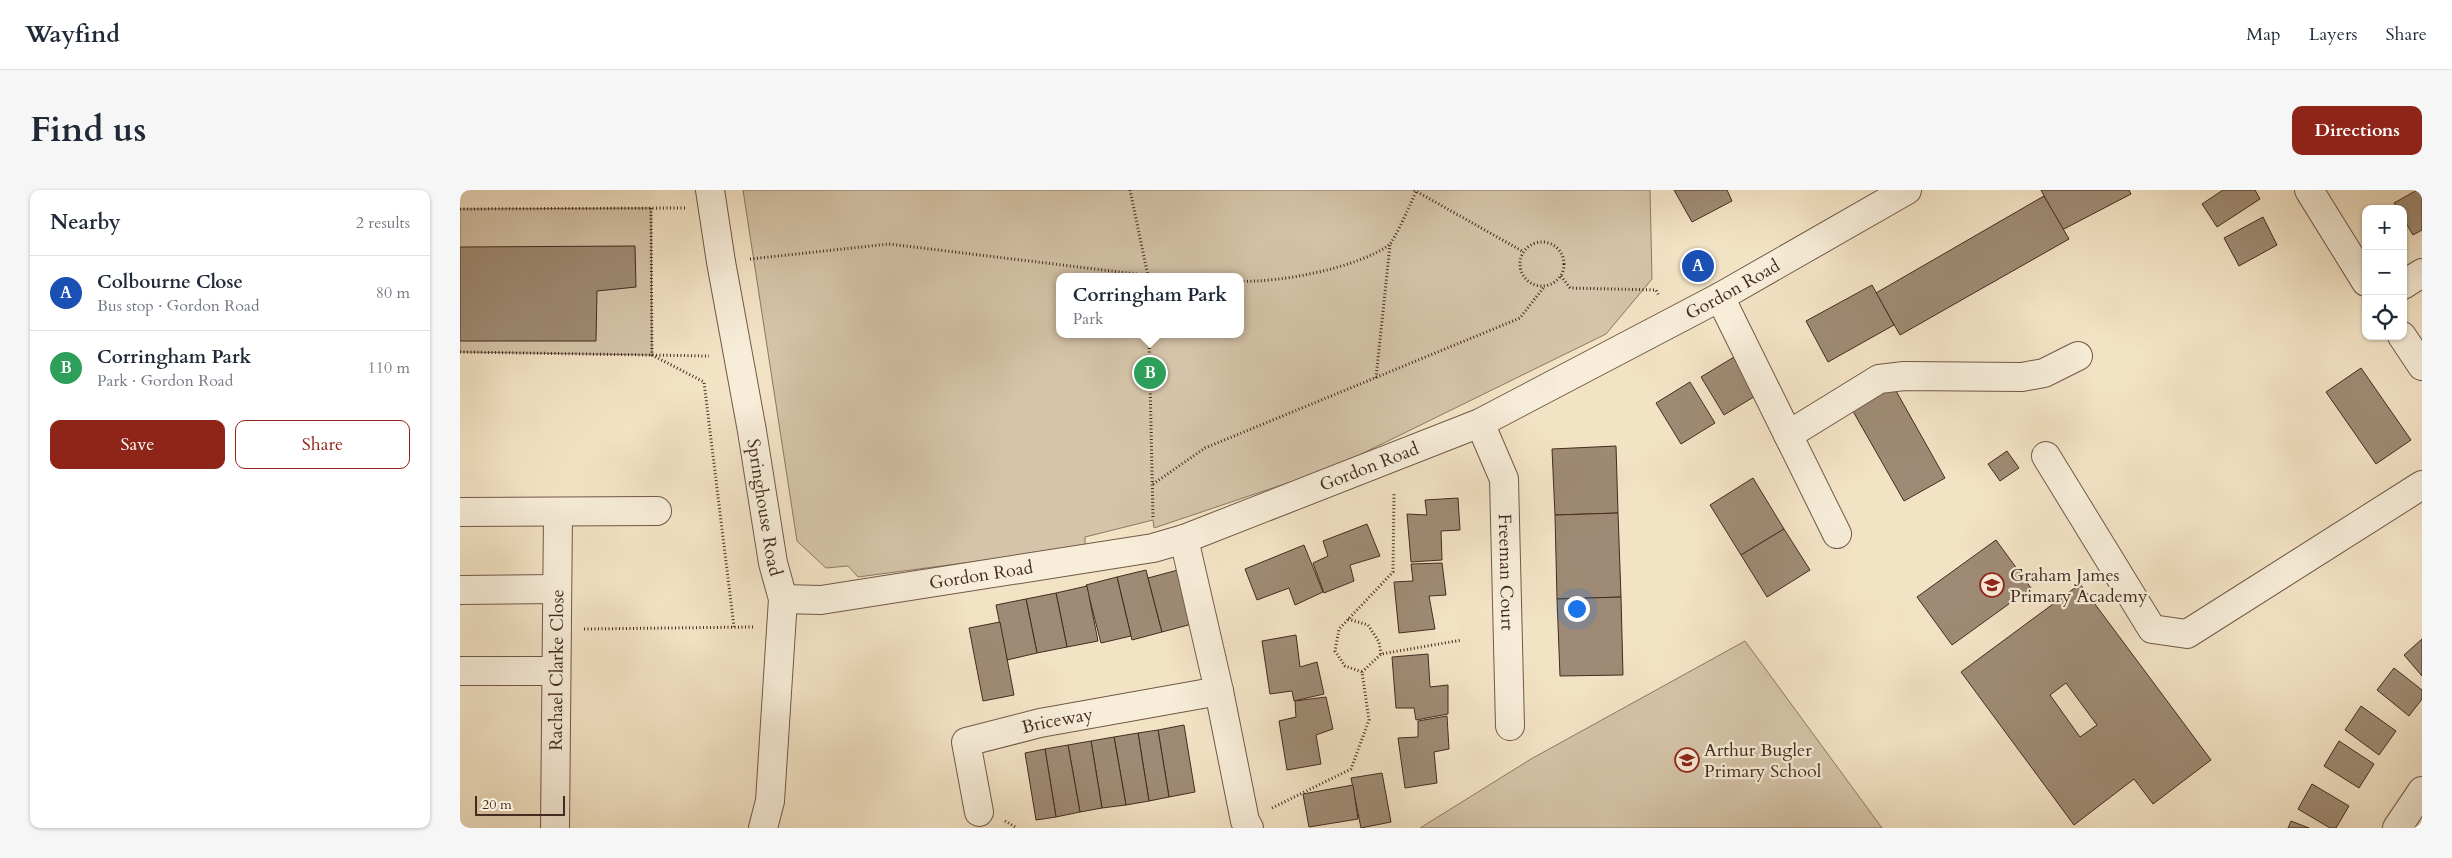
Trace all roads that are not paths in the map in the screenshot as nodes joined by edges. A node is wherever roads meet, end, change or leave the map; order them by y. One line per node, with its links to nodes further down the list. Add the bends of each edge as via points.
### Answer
1 (1907, 190): 7 (street, Gordon Road)
2 (2309, 190): 5 (street)
3 (712, 199): 22 (street, Springhouse Road, via 773,563)
4 (2422, 274): 6 (street)
5 (2362, 276)
6 (2407, 283)
7 (1720, 298): 11 (street, Gordon Road); 12 (street)
8 (2405, 340): 10 (street)
9 (2078, 356): 12 (street, via 2044,373 2022,377 1904,376 1879,380)
10 (2422, 366)
11 (1480, 423): 19 (street, Gordon Road); 26 (street, Freeman Court, via 1504,479)
12 (1788, 435): 18 (street)
13 (2046, 456): 14 (street, via 2152,629 2187,634)
14 (2422, 485)
15 (658, 511): 17 (street)
16 (460, 512): 17 (street)
17 (558, 512): 20 (street, Rachael Clarke Close)
18 (1837, 534)
19 (1184, 539): 22 (street, Gordon Road, via 1153,548 821,600); 25 (street)
20 (556, 589): 21 (street); 23 (street, Rachael Clarke Close)
21 (460, 590)
22 (783, 599): 31 (street, Springhouse Road, via 770,801)
23 (556, 670): 24 (street); 30 (street, Rachael Clarke Close)
24 (460, 671)
25 (1218, 691): 28 (street, Briceway, via 1040,723 966,742); 29 (street)
26 (1510, 726)
27 (2422, 791): 32 (street)
28 (979, 812)
29 (1247, 824)
30 (555, 828)
31 (762, 828)
32 (2397, 828)

